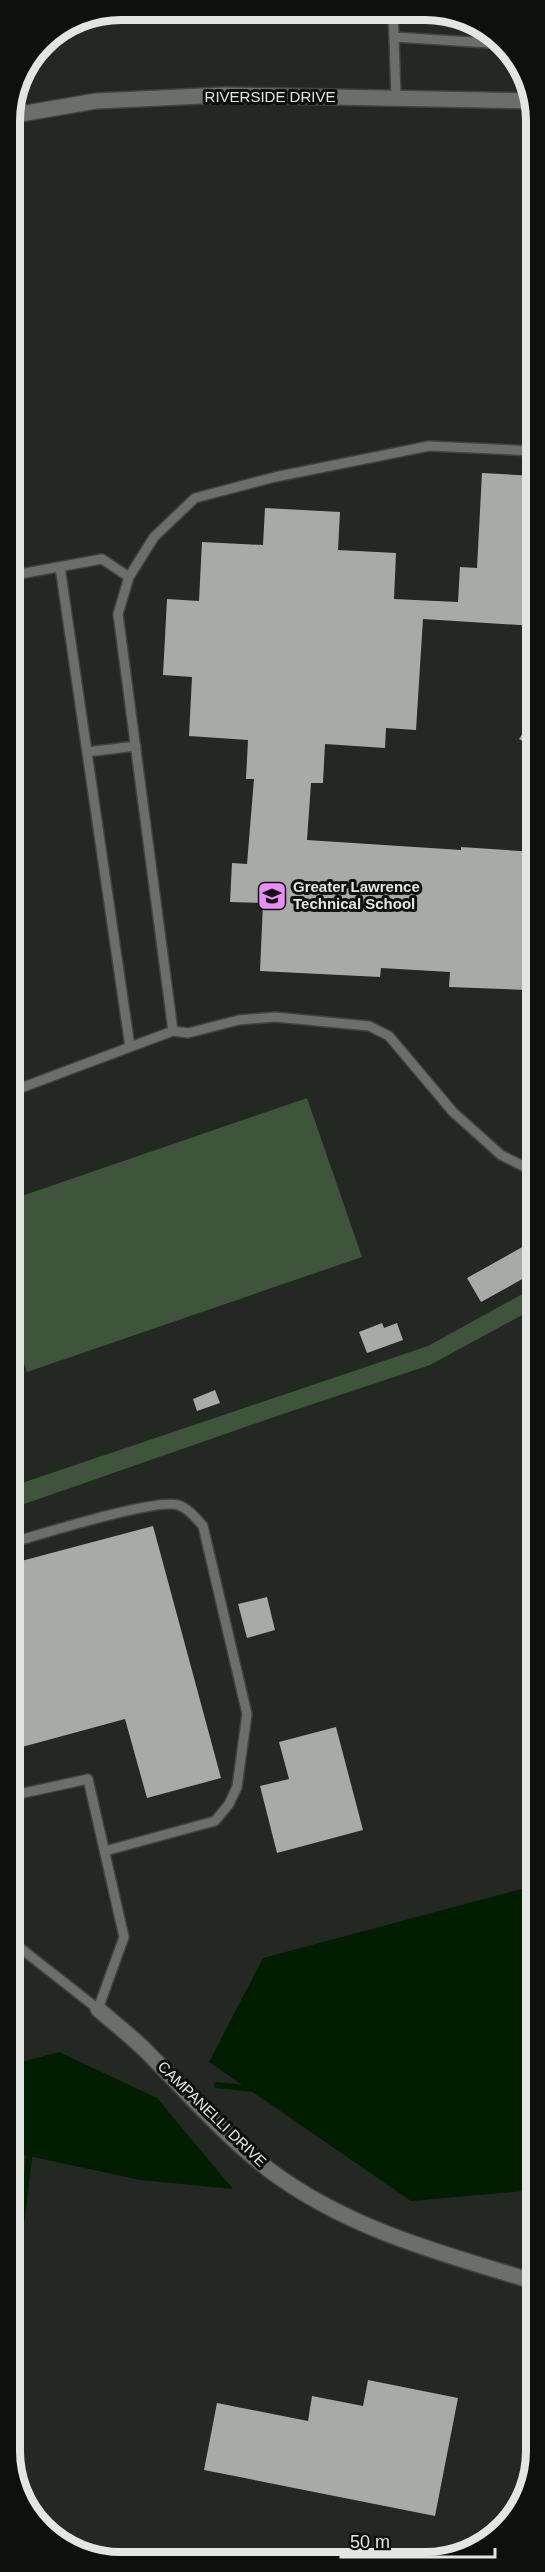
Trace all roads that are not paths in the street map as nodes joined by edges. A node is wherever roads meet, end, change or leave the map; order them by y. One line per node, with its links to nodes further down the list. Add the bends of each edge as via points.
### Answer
1 (393, 20): 2 (lane)
2 (394, 37): 3 (lane); 4 (lane)
3 (489, 43)
4 (396, 98): 5 (street, RIVERSIDE DRIVE); 6 (street, RIVERSIDE DRIVE, via 213,96 96,101)
5 (523, 101)
6 (20, 114)
7 (526, 451): 10 (lane, via 429,446 275,477 195,498 154,537)
8 (60, 567): 9 (lane); 10 (lane, via 102,559); 12 (lane)
9 (20, 574)
10 (129, 577): 11 (lane, via 118,614)
11 (136, 746): 12 (lane); 13 (lane)
12 (87, 753): 14 (lane)
13 (173, 1031): 14 (lane); 16 (lane, via 188,1033 238,1020 275,1017 369,1026 389,1036 453,1112 501,1155)
14 (130, 1047): 15 (lane)
15 (20, 1088)
16 (526, 1167)
17 (20, 1540): 19 (lane, via 143,1507 177,1504 203,1526 247,1714 237,1787 215,1821)
18 (20, 1794): 19 (lane, via 88,1779)
19 (105, 1851): 21 (lane, via 124,1937)
20 (20, 1948): 21 (lane)
21 (98, 2009): 22 (street, CAMPANELLI DRIVE, via 237,2142 308,2196 351,2220 395,2237)
22 (525, 2279)

